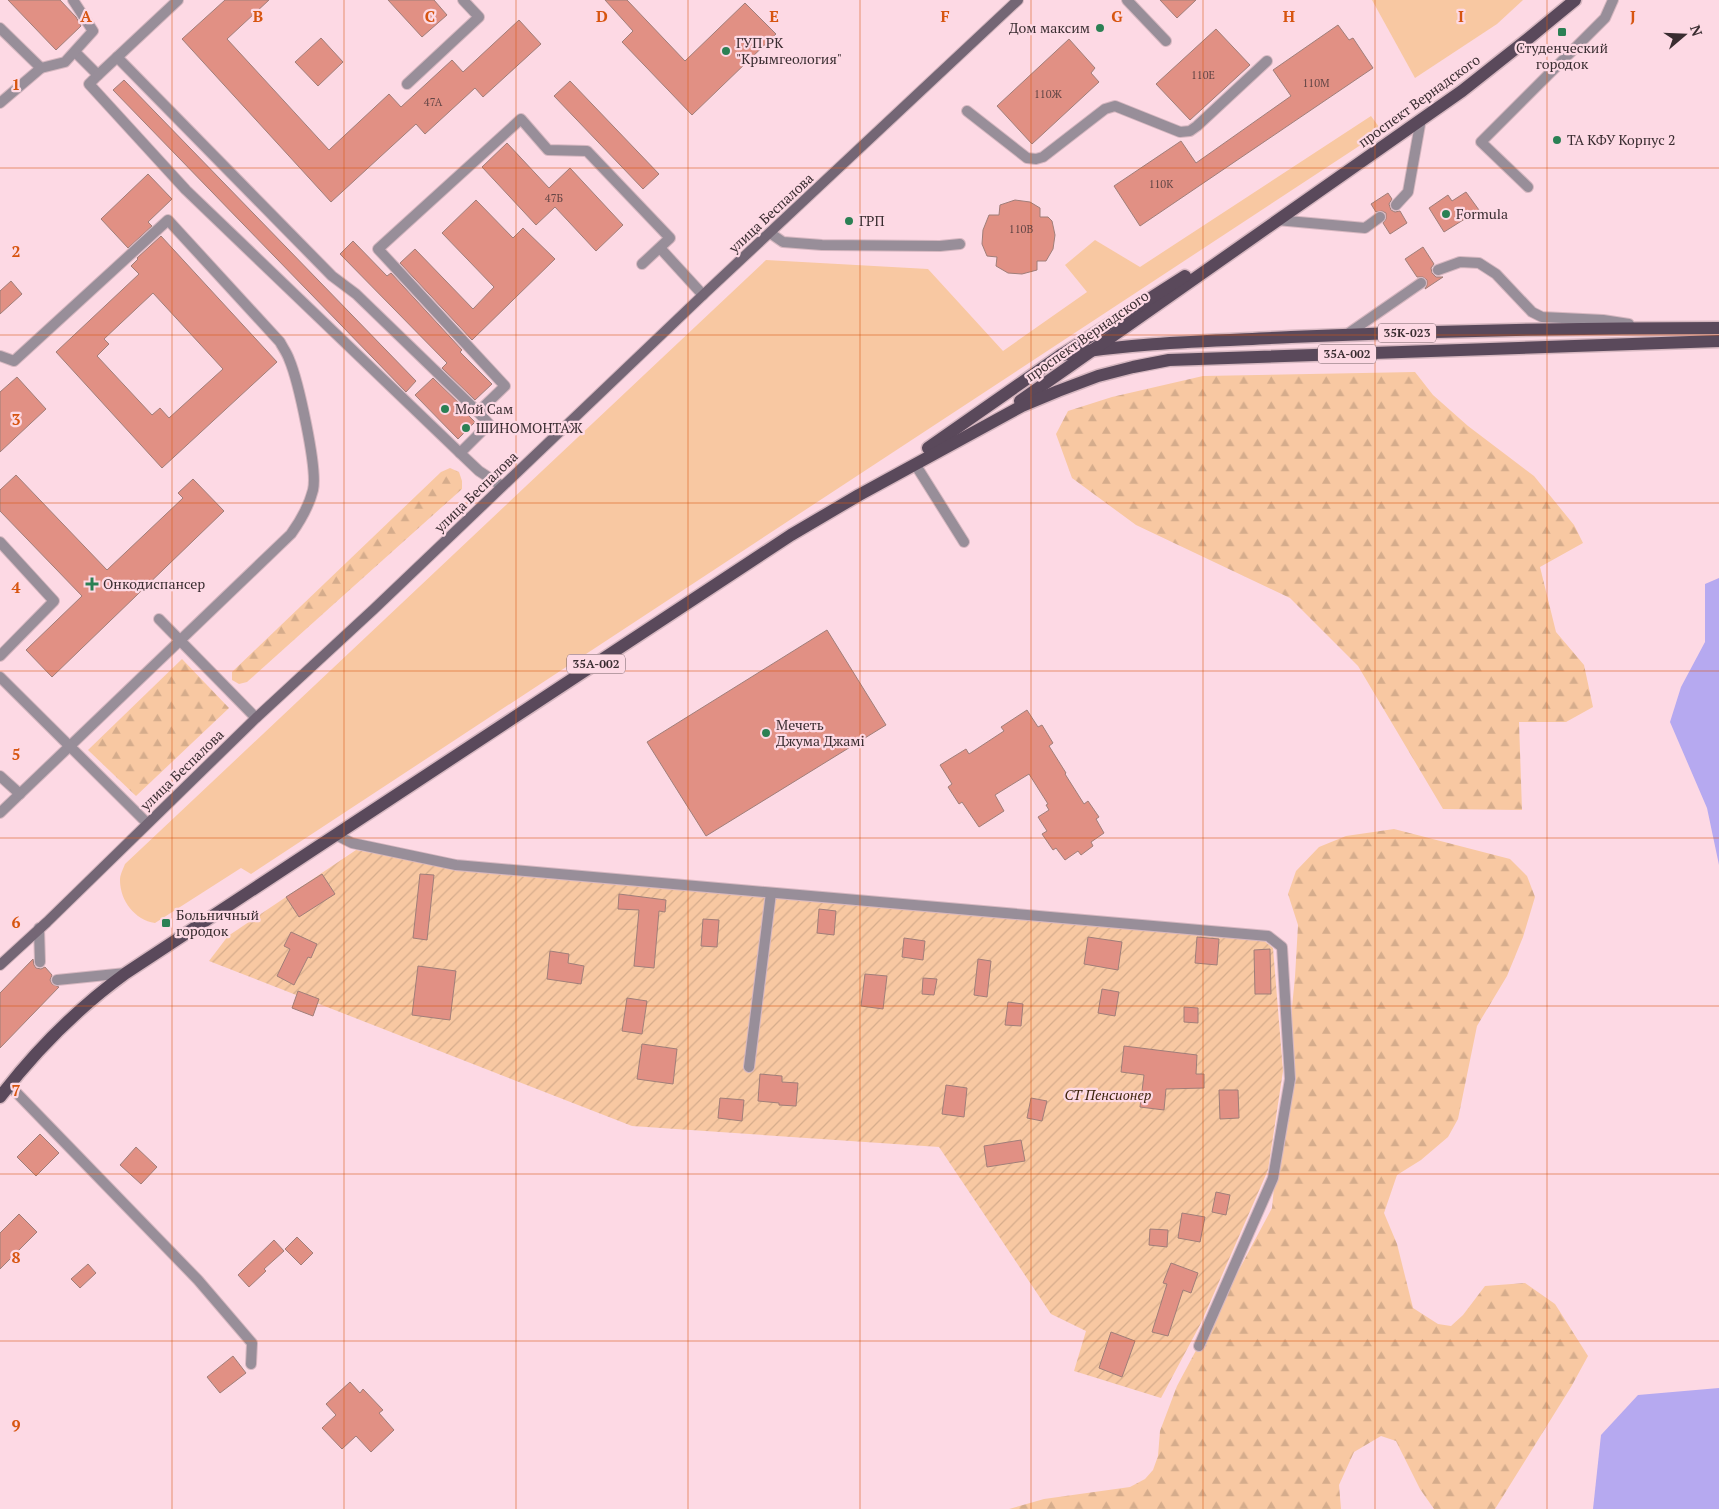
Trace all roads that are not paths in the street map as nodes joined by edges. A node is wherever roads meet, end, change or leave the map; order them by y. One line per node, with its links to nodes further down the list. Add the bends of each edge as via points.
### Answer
1 (73, 0): 10 (lane, via 93,31)
2 (178, 0): 11 (lane)
3 (463, 0): 15 (lane, via 479,18)
4 (1018, 0): 23 (main road, улица Беспалова)
5 (1127, 0): 9 (lane)
6 (1575, 0): 18 (main road, проспект Вернадского, via 1462,90)
7 (1613, 0): 19 (lane, via 1605,18 1481,142)
8 (0, 28): 13 (lane)
9 (1166, 41)
10 (75, 52): 13 (lane, via 65,62); 14 (lane)
11 (117, 57): 14 (lane); 37 (lane, via 332,276 356,294)
12 (1267, 61): 17 (lane, via 1190,131 1180,132 1115,106 1105,109 1036,159 1027,158)
13 (40, 68): 16 (lane)
14 (98, 75): 39 (lane, via 89,84 186,190)
15 (407, 84)
16 (0, 103)
17 (967, 111)
18 (1420, 119): 20 (lane, via 1408,192); 22 (main road, проспект Вернадского)
19 (1528, 187)
20 (1396, 206)
21 (1380, 217): 22 (lane, via 1365,228)
22 (1277, 220): 34 (main road, проспект Вернадского); 35 (main road, проспект Вернадского)
23 (770, 233): 24 (lane, via 783,242 822,245); 29 (main road, улица Беспалова)
24 (960, 244)
25 (660, 248): 26 (lane); 29 (lane); 37 (lane, via 670,238 587,151 548,150 521,119 378,249 505,386)
26 (642, 264)
27 (1438, 270): 30 (lane, via 1460,262 1480,264 1496,274 1532,312 1542,317 1603,320)
28 (1421, 283): 32 (lane)
29 (703, 295): 41 (main road, улица Беспалова)
30 (1654, 328): 31 (main road, 35К-023); 32 (main road, 35К-023)
31 (1719, 328)
32 (1346, 335): 34 (main road, 35К-023, via 1156,343)
33 (1719, 341): 38 (main road, 35А-002, via 1169,360 1082,382)
34 (1095, 349): 35 (main road, 35К-023); 38 (main road, проспект Вернадского)
35 (1061, 355): 42 (main road, 35А-002)
36 (0, 356): 46 (lane, via 14,361 168,220 280,342 296,382 313,463 314,488 304,516 292,534)
37 (478, 412): 39 (lane, via 489,424)
38 (987, 424): 40 (main road, 35А-002)
39 (460, 453): 41 (lane)
40 (915, 464): 42 (main road, 35А-002); 44 (lane)
41 (502, 486): 49 (main road, улица Беспалова)
42 (859, 495): 55 (main road, 35А-002, via 791,535)
43 (0, 542): 47 (lane, via 54,600)
44 (964, 542)
45 (158, 619): 46 (lane)
46 (180, 640): 49 (lane); 50 (lane)
47 (0, 656)
48 (0, 677): 50 (lane)
49 (256, 718): 54 (main road, улица Беспалова)
50 (70, 746): 52 (lane); 54 (lane)
51 (0, 776): 52 (lane)
52 (20, 794): 53 (lane)
53 (0, 813)
54 (147, 823): 57 (main road, улица Беспалова)
55 (336, 835): 56 (lane, via 352,843 456,865); 60 (main road, 35А-002)
56 (771, 893): 62 (lane); 65 (lane, via 1268,936 1282,948 1290,1079 1273,1178)
57 (39, 928): 58 (lane); 59 (main road, улица Беспалова)
58 (40, 962)
59 (0, 965)
60 (126, 972): 61 (lane); 63 (main road, 35А-002, via 82,1007)
61 (57, 980)
62 (749, 1067)
63 (9, 1085): 64 (main road, 35А-002); 66 (lane, via 198,1280 252,1343)
64 (0, 1097)
65 (1199, 1346)
66 (251, 1364)

